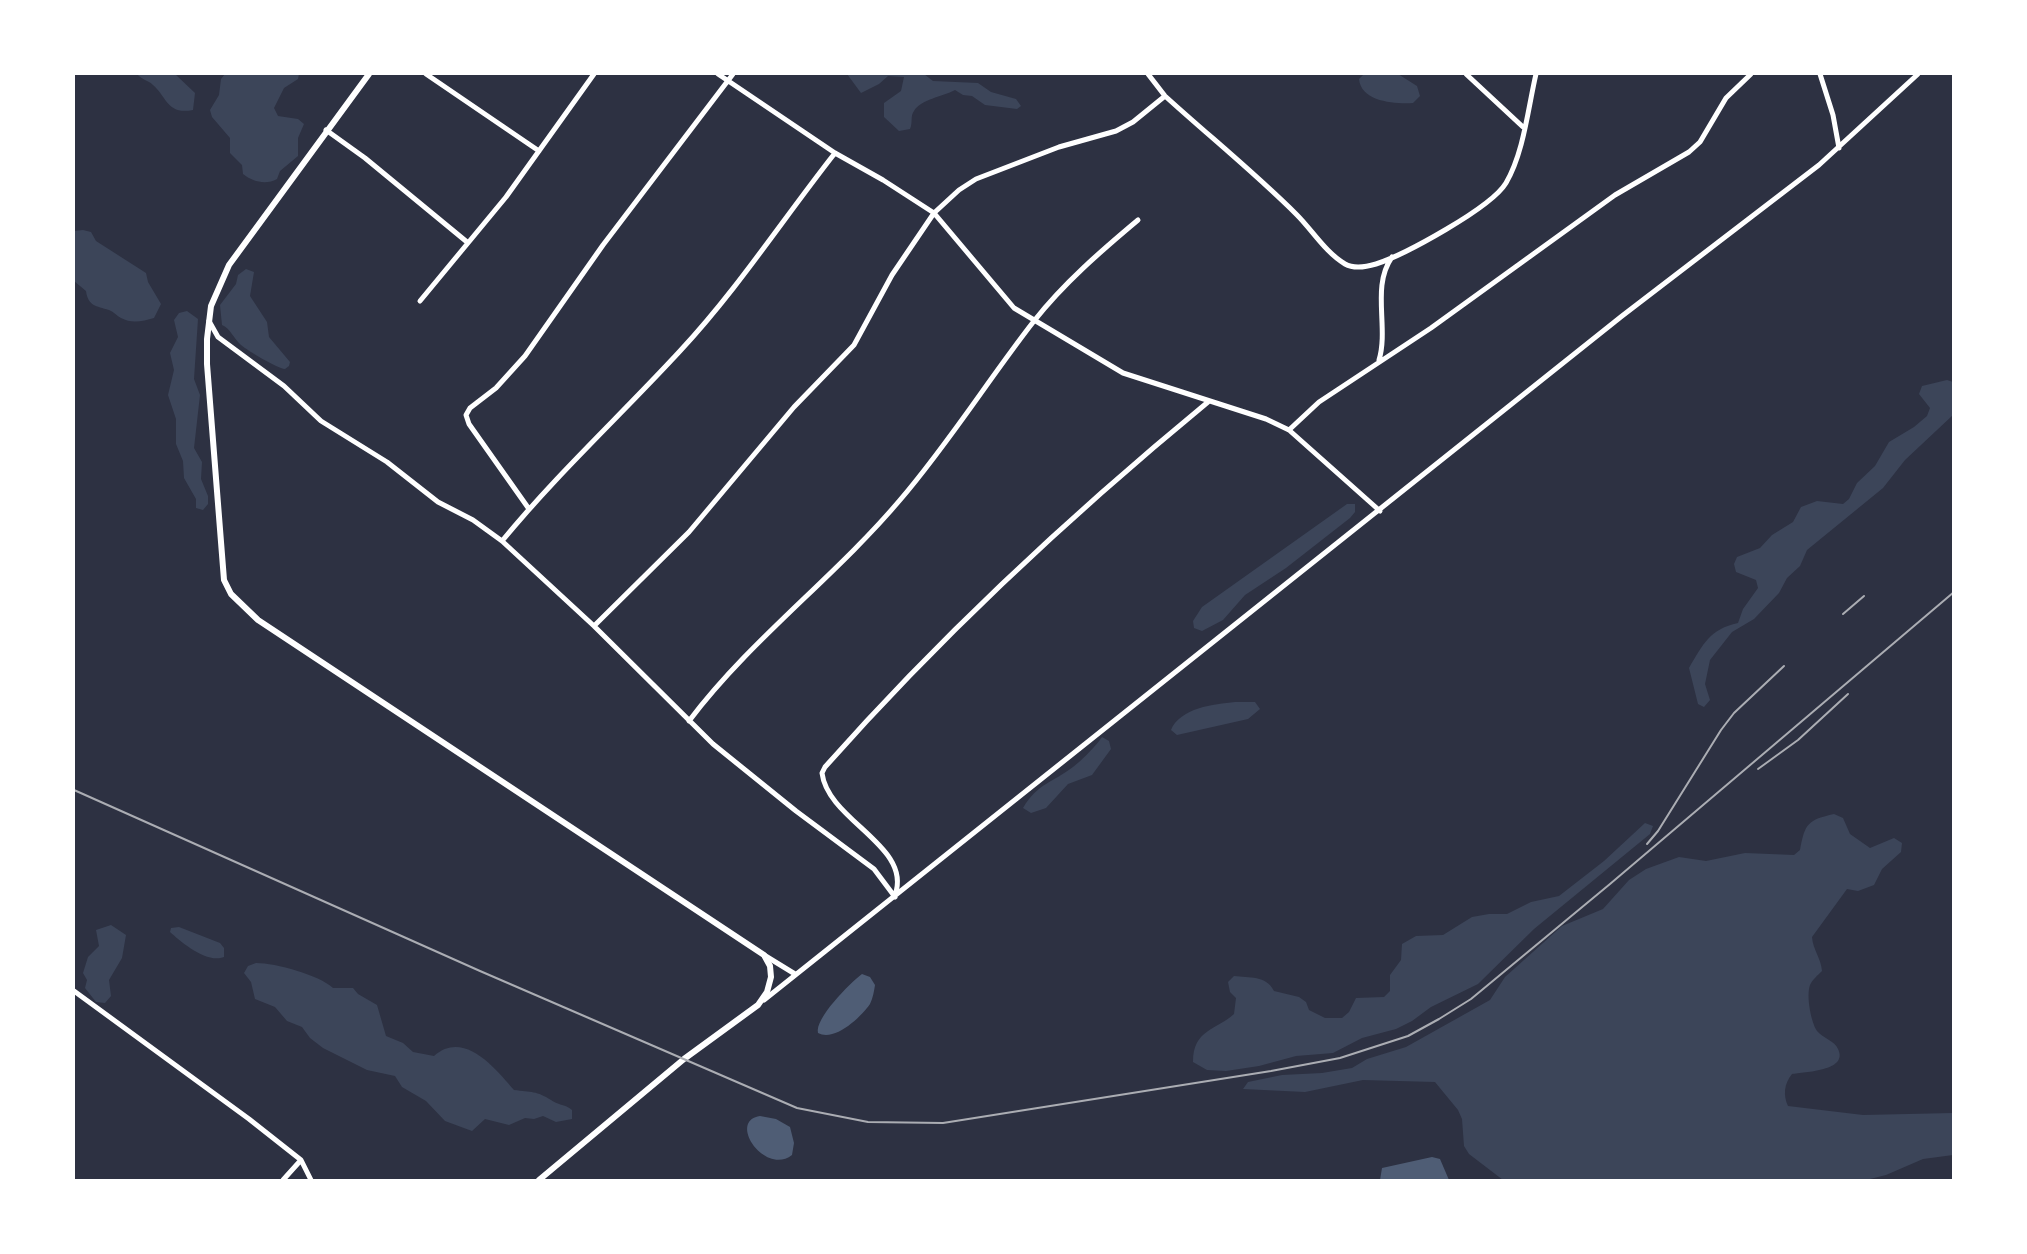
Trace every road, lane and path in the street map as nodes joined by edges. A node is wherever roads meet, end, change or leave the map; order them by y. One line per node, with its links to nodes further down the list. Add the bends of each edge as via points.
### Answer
1 (369, 74): 15 (street)
2 (426, 74): 17 (street)
3 (594, 74): 17 (street)
4 (718, 74): 12 (street)
5 (733, 74): 12 (street)
6 (1148, 74): 13 (street)
7 (1466, 74): 14 (street)
8 (1536, 74): 14 (street)
9 (1751, 74): 26 (street, via 1726,98 1700,142 1689,152 1615,195 1431,328)
10 (1821, 74): 16 (street)
11 (1918, 74): 16 (street)
12 (728, 81): 18 (street); 29 (street, via 609,236 525,356 466,415)
13 (1165, 96): 19 (street, via 1116,131 1059,147 976,179); 22 (street, via 1297,215 1344,263 1356,268)
14 (1523, 127): 22 (street, via 1511,172 1492,199)
15 (326, 130): 21 (street); 25 (street, via 229,266)
16 (1839, 148): 30 (street)
17 (539, 151): 21 (street)
18 (835, 153): 19 (street); 29 (street, via 732,291 681,351)
19 (934, 213): 24 (street, via 1014,308); 32 (street, via 892,275 854,345 786,416 689,532)
20 (1138, 220): 24 (street, via 1082,268)
21 (467, 242): 23 (street)
22 (1393, 257): 26 (street, via 1385,267 1382,286 1384,339)
23 (420, 301)
24 (1035, 320): 27 (street, via 1123,373); 33 (street, via 899,502)
25 (208, 321): 31 (street, via 218,337 284,386 321,422); 35 (street, via 207,364 220,555 231,594 258,620)
26 (1379, 360): 28 (street, via 1319,402)
27 (1208, 402): 28 (street); 34 (street, via 1029,557 876,709 825,767 822,773 828,794 897,868)
28 (1289, 430): 30 (street)
29 (529, 509): 31 (street)
30 (1380, 510): 34 (street)
31 (502, 541): 32 (street)
32 (594, 626): 33 (street)
33 (689, 721): 34 (street, via 750,775 874,869)
34 (895, 897): 36 (street)
35 (764, 955): 36 (street); 38 (street, via 770,966 771,983)
36 (795, 974): 38 (street)
37 (74, 991): 39 (street)
38 (758, 1005): 42 (street, via 684,1059)
39 (301, 1160): 40 (street); 41 (street)
40 (283, 1180)
41 (311, 1180)
42 (539, 1180)

